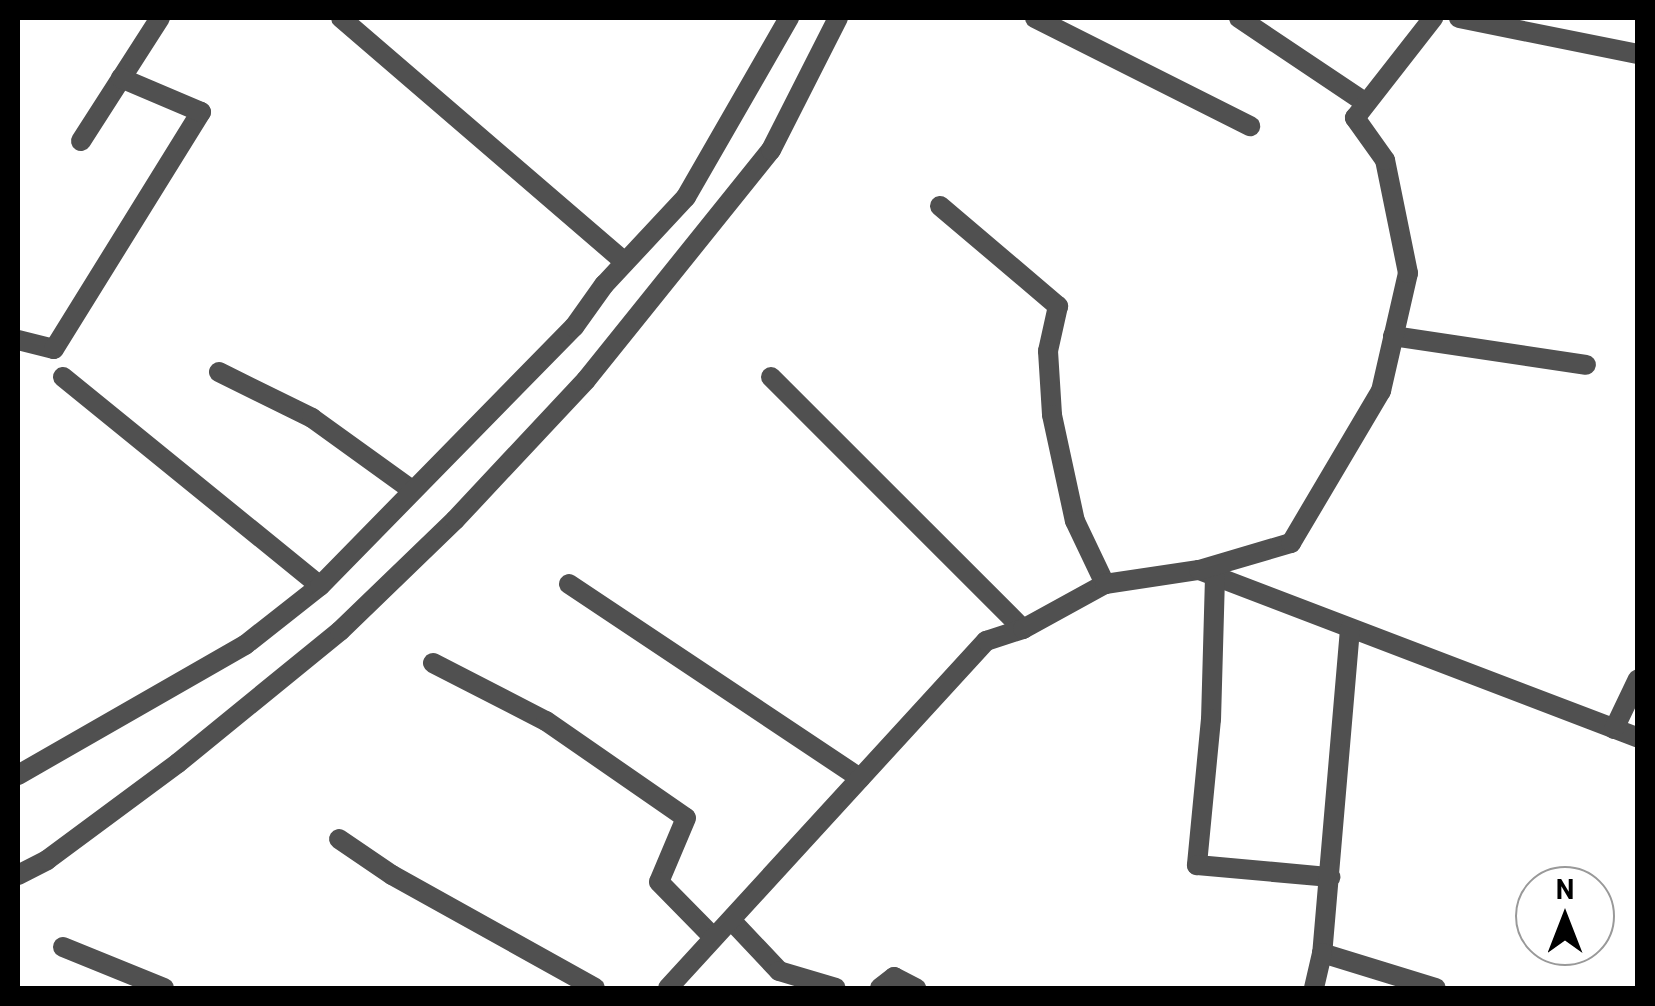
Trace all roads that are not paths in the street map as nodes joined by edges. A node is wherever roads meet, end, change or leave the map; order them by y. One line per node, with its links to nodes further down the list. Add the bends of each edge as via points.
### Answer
1 (160, 18): 10 (street)
2 (340, 18): 15 (street)
3 (788, 18): 15 (street, via 686,197)
4 (838, 18): 36 (street, via 771,150 586,380 455,520 340,631 178,763)
5 (1035, 18): 12 (street)
6 (1239, 18): 11 (street)
7 (1433, 18): 11 (street)
8 (1459, 18): 9 (street)
9 (1638, 54)
10 (122, 78): 13 (street); 17 (street, via 201,112 54,348)
11 (1366, 102): 16 (street, via 1355,118 1385,160 1408,272)
12 (1250, 126)
13 (81, 140)
14 (940, 206): 25 (street, via 1058,306 1048,351 1052,415 1076,521)
15 (625, 262): 22 (street, via 574,327)
16 (1394, 336): 18 (street); 23 (street, via 1381,391 1290,543)
17 (18, 340)
18 (1586, 365)
19 (219, 372): 22 (street, via 312,418)
20 (64, 377): 26 (street)
21 (771, 377): 27 (street)
22 (412, 490): 26 (street)
23 (1207, 573): 25 (street); 28 (street); 37 (street, via 1211,719 1197,865)
24 (570, 584): 34 (street)
25 (1105, 584): 27 (street)
26 (320, 586): 33 (street, via 245,646)
27 (1023, 629): 34 (street, via 986,641)
28 (1350, 629): 31 (street); 37 (street)
29 (433, 663): 39 (street, via 546,721 686,818 659,882)
30 (1638, 679): 31 (street)
31 (1614, 729): 32 (street)
32 (1638, 738)
33 (18, 775)
34 (860, 778): 38 (street)
35 (338, 839): 43 (street)
36 (18, 875)
37 (1330, 877): 41 (street)
38 (731, 920): 39 (street); 45 (street, via 780,971)
39 (714, 938): 44 (street)
40 (63, 947): 42 (street)
41 (1322, 953): 48 (street); 49 (street)
42 (164, 988)
43 (596, 988)
44 (668, 988)
45 (836, 988)
46 (880, 988): 47 (street, via 894,977)
47 (916, 988)
48 (1314, 988)
49 (1436, 988)

